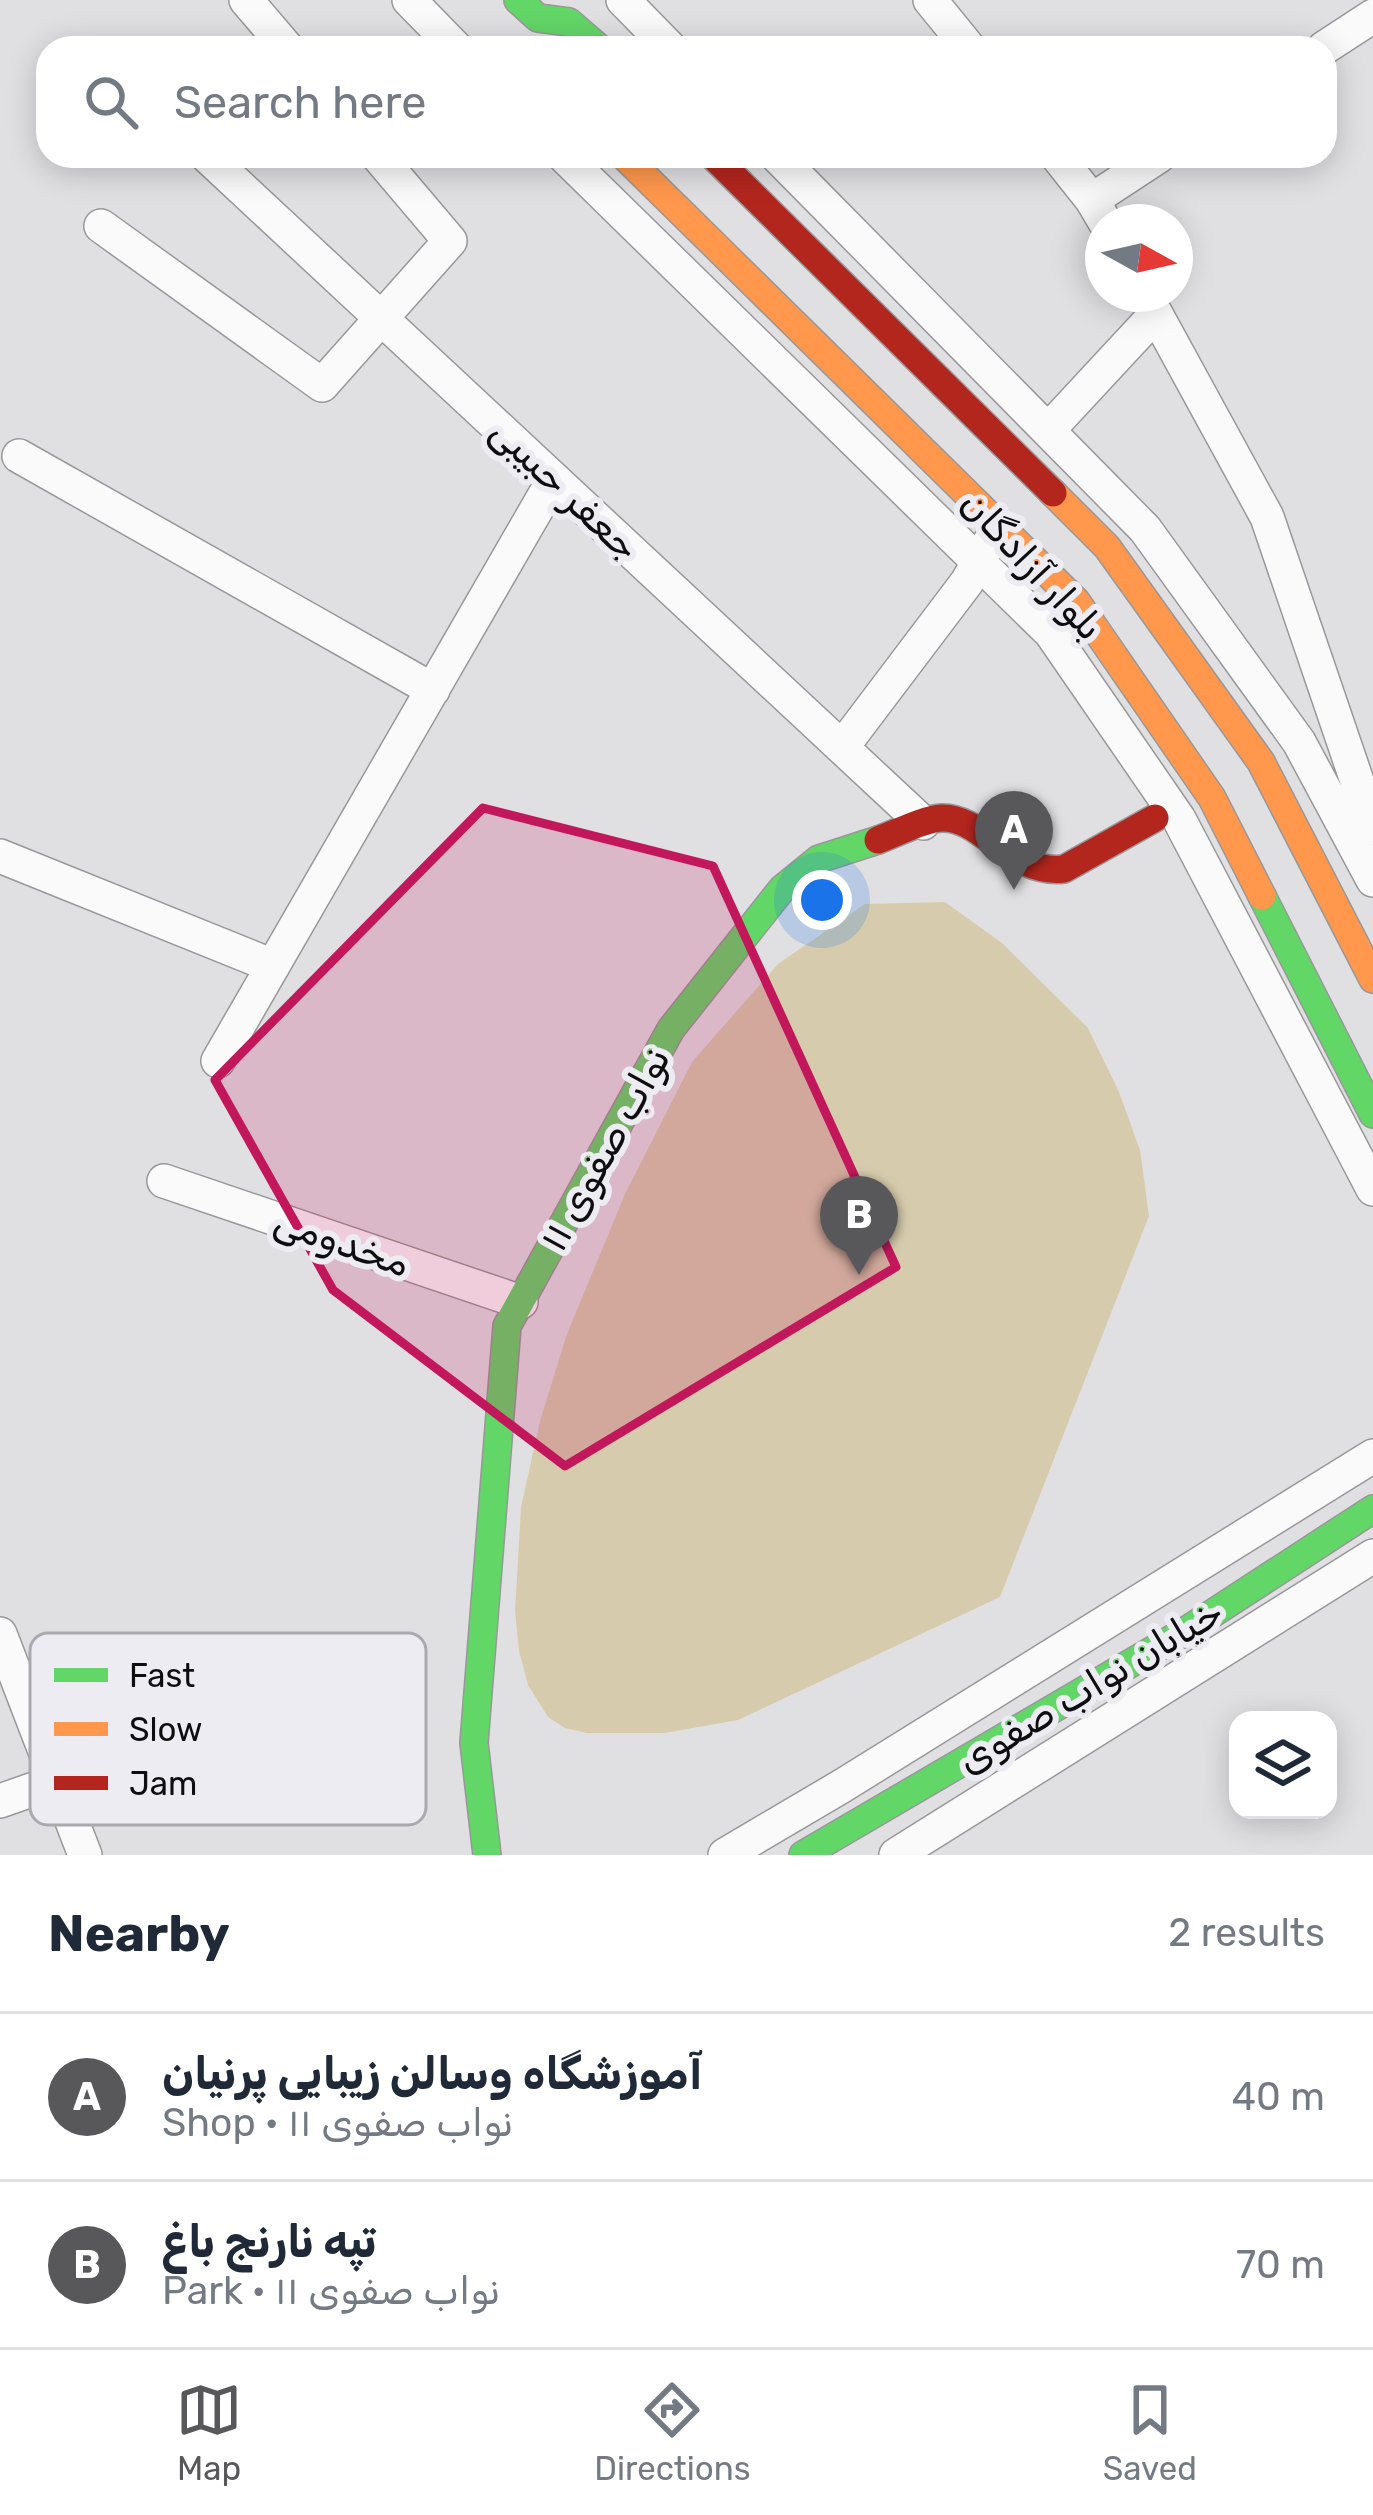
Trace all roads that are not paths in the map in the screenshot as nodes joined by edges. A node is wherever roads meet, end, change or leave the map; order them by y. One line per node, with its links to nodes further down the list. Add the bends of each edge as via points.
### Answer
1 (246, 0): 7 (street)
2 (410, 0): 8 (street)
3 (622, 0): 10 (street)
4 (936, 2): 11 (street)
5 (528, 9): 9 (main road)
6 (1373, 16): 12 (street)
7 (277, 36)
8 (444, 36)
9 (585, 36)
10 (658, 36)
11 (960, 36)
12 (1337, 40)
13 (220, 168): 26 (street, جعفر حبیبی)
14 (388, 168): 26 (street, via 450,241)
15 (576, 168): 31 (street)
16 (636, 168): 30 (main road, بلوار آزادگان)
17 (725, 168): 40 (main road, بلوار آزادگان, via 1107,548 1262,762)
18 (789, 168): 38 (street, via 1145,530 1299,742)
19 (1066, 168): 21 (street)
20 (1146, 168): 22 (street)
21 (1093, 204)
22 (1106, 204)
23 (101, 226): 26 (street, via 322,385)
24 (1144, 312): 27 (street)
25 (1154, 312): 36 (street, via 1267,518)
26 (379, 316): 29 (street, جعفر حبیبی)
27 (1052, 426)
28 (19, 456): 32 (street)
29 (554, 479): 32 (street); 33 (street, جعفر حبیبی)
30 (999, 525): 31 (street); 42 (main road, بلوار آزادگان, via 1076,601 1211,798)
31 (978, 562): 33 (street); 44 (street, via 1051,633 1179,820)
32 (433, 690): 39 (street)
33 (843, 746): 35 (street, جعفر حبیبی)
34 (1155, 818): 35 (main road, via 1047,871 944,818)
35 (922, 823): 45 (main road, نواب صفوی ۱۱, via 819,860 782,889 671,1029)
36 (1373, 828)
37 (0, 856): 39 (street)
38 (1373, 880)
39 (273, 966): 41 (street)
40 (1373, 980)
41 (218, 1061)
42 (1373, 1114)
43 (164, 1181): 45 (street, مخدومی)
44 (1373, 1189)
45 (521, 1302): 56 (main road, نواب صفوی ۱۱, via 507,1326 473,1744)
46 (1373, 1456): 57 (street)
47 (1373, 1509): 54 (main road, خیابان نواب صفوی)
48 (1373, 1556): 59 (street)
49 (0, 1634): 50 (street)
50 (30, 1716)
51 (30, 1790): 52 (street)
52 (0, 1801)
53 (72, 1825): 55 (street)
54 (864, 1840): 58 (main road, خیابان نواب صفوی)
55 (85, 1855)
56 (487, 1855)
57 (725, 1855)
58 (803, 1855)
59 (896, 1855)

